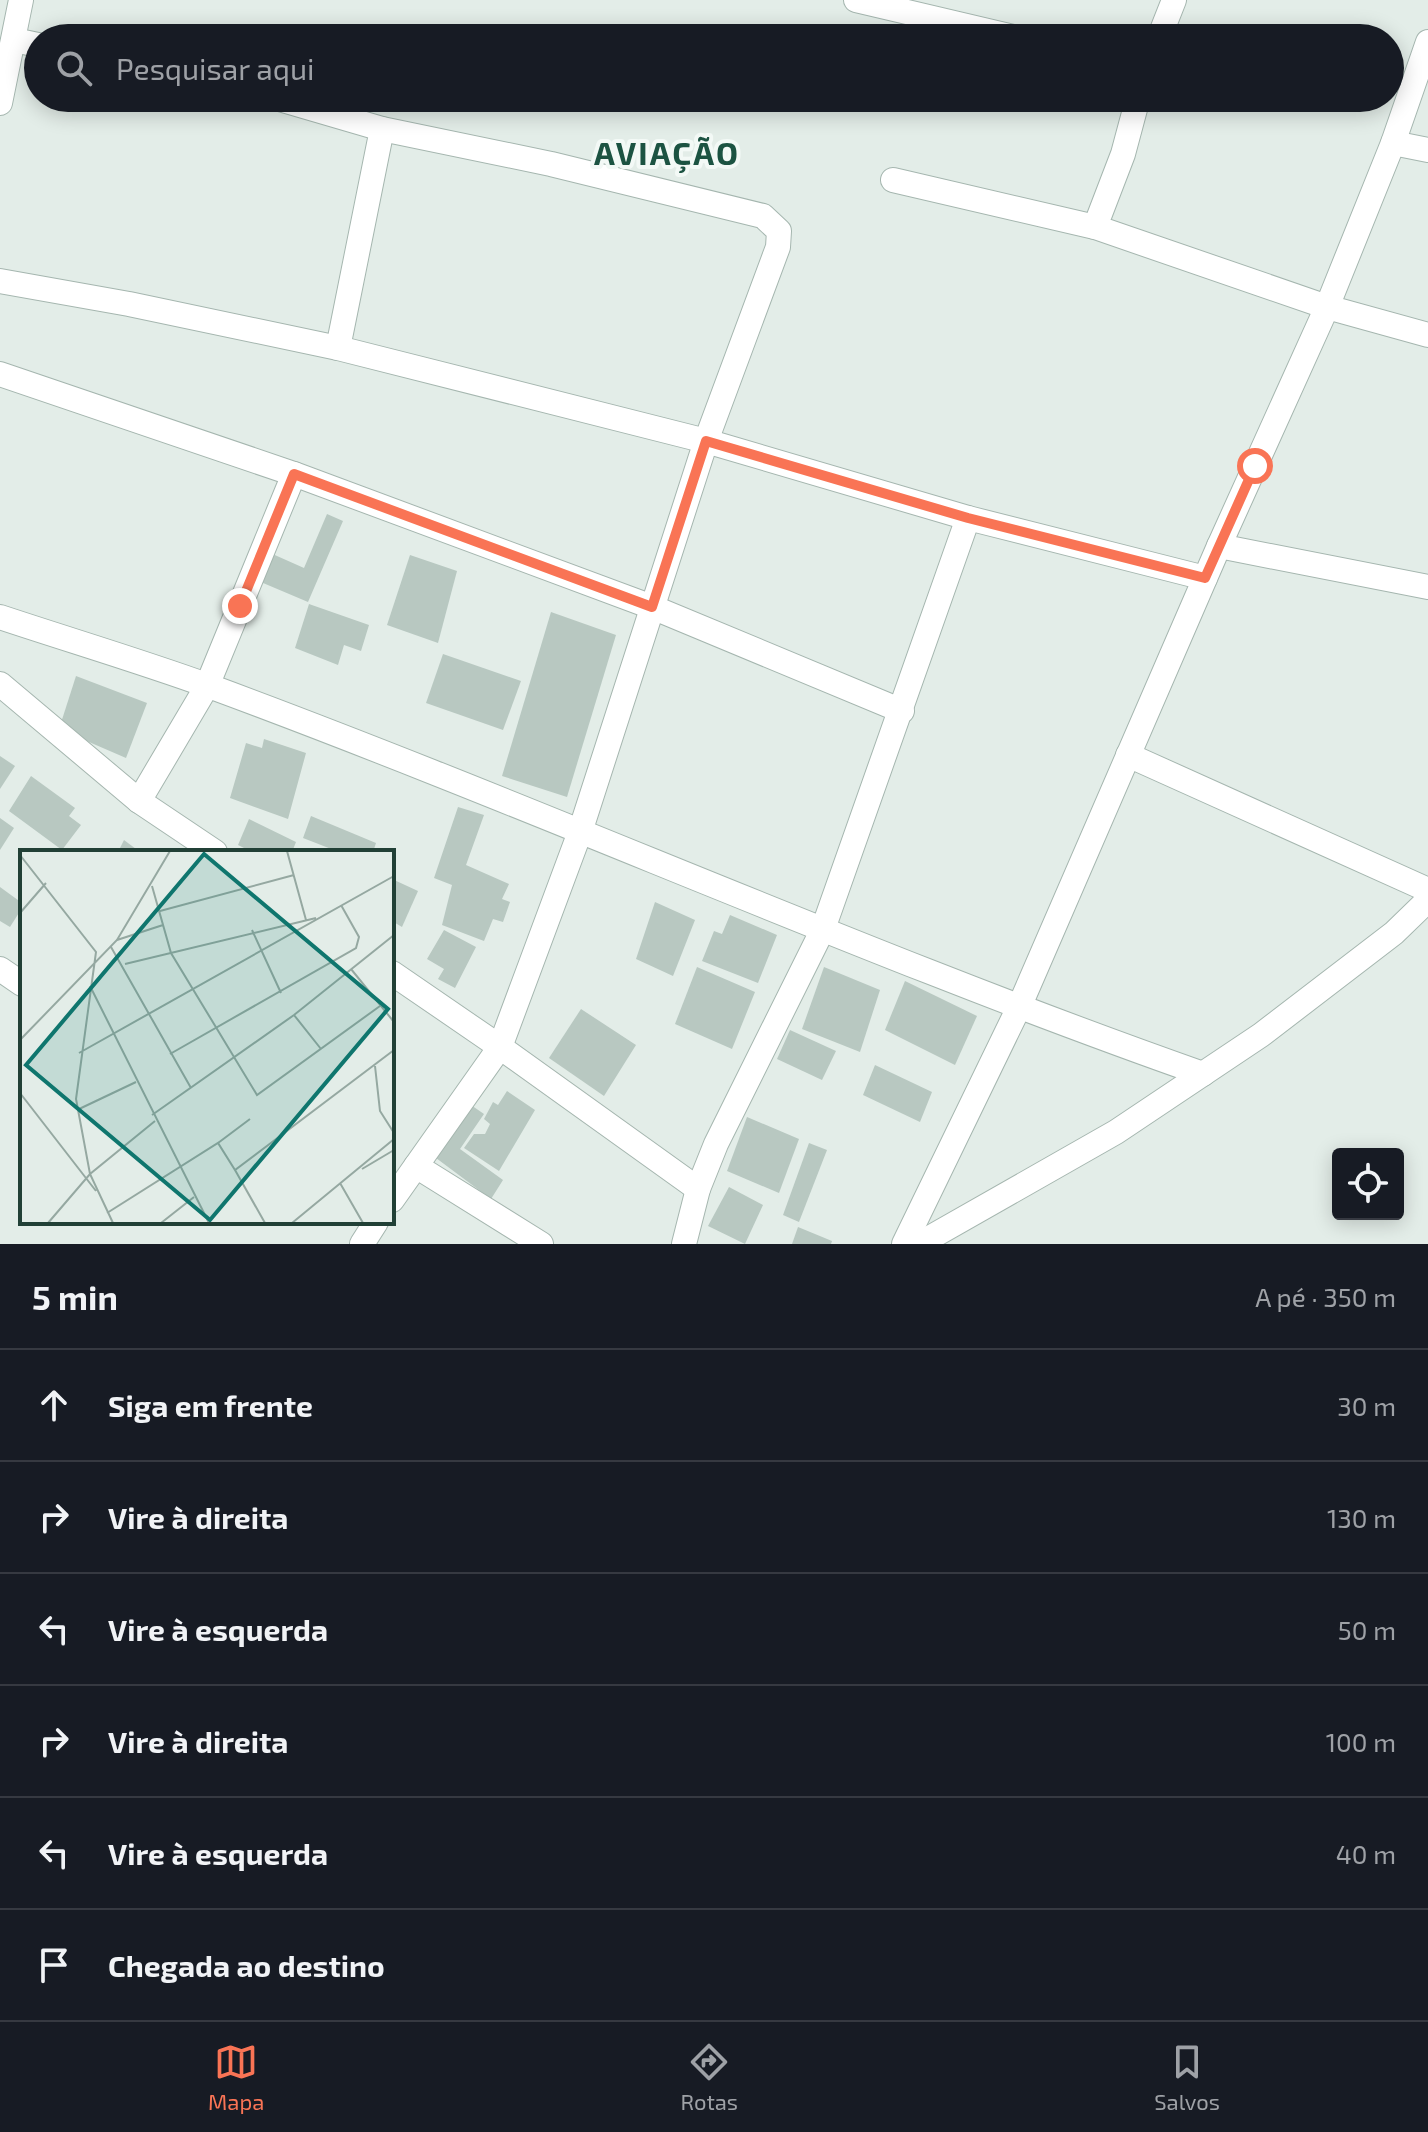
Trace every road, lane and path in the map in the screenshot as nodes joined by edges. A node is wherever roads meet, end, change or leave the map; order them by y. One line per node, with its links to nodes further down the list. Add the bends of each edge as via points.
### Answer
1 (21, 0): 6 (street)
2 (856, 0): 4 (street)
3 (1174, 0): 5 (street)
4 (958, 24)
5 (1165, 24)
6 (14, 40): 7 (street); 9 (street)
7 (24, 42)
8 (1428, 42): 10 (street)
9 (1, 92)
10 (1404, 111)
11 (324, 112): 14 (street)
12 (1134, 112): 18 (street)
13 (1404, 112): 15 (street)
14 (382, 129): 22 (street); 24 (street, via 551,164 772,222 779,231 778,247)
15 (1393, 143): 16 (street); 20 (street)
16 (1428, 150)
17 (893, 180): 18 (street)
18 (1095, 227): 20 (street)
19 (0, 281): 22 (street)
20 (1327, 307): 21 (street); 27 (street)
21 (1428, 335)
22 (338, 348): 24 (street)
23 (0, 374): 25 (street)
24 (706, 441): 26 (street); 30 (street)
25 (294, 474): 30 (street); 33 (street)
26 (968, 518): 28 (street); 34 (street)
27 (1219, 546): 28 (street); 29 (street)
28 (1205, 578): 35 (street)
29 (1428, 587)
30 (652, 607): 34 (street); 37 (street)
31 (0, 617): 33 (street)
32 (0, 684): 36 (street)
33 (207, 686): 36 (street); 37 (street)
34 (902, 711): 41 (street)
35 (1128, 755): 39 (street); 45 (street)
36 (139, 801): 38 (street)
37 (580, 832): 41 (street); 46 (street)
38 (212, 850)
39 (1428, 890)
40 (1428, 900): 47 (street, via 1394,933)
41 (823, 929): 45 (street); 49 (street)
42 (0, 969): 44 (street)
43 (394, 974): 46 (street)
44 (20, 983)
45 (1020, 1005): 47 (street); 53 (street)
46 (500, 1047): 48 (street); 49 (street)
47 (1203, 1074): 54 (street, via 1116,1132)
48 (416, 1166): 50 (street); 51 (street)
49 (698, 1189): 52 (street)
50 (394, 1197)
51 (541, 1244)
52 (684, 1244)
53 (904, 1244)
54 (919, 1244)

